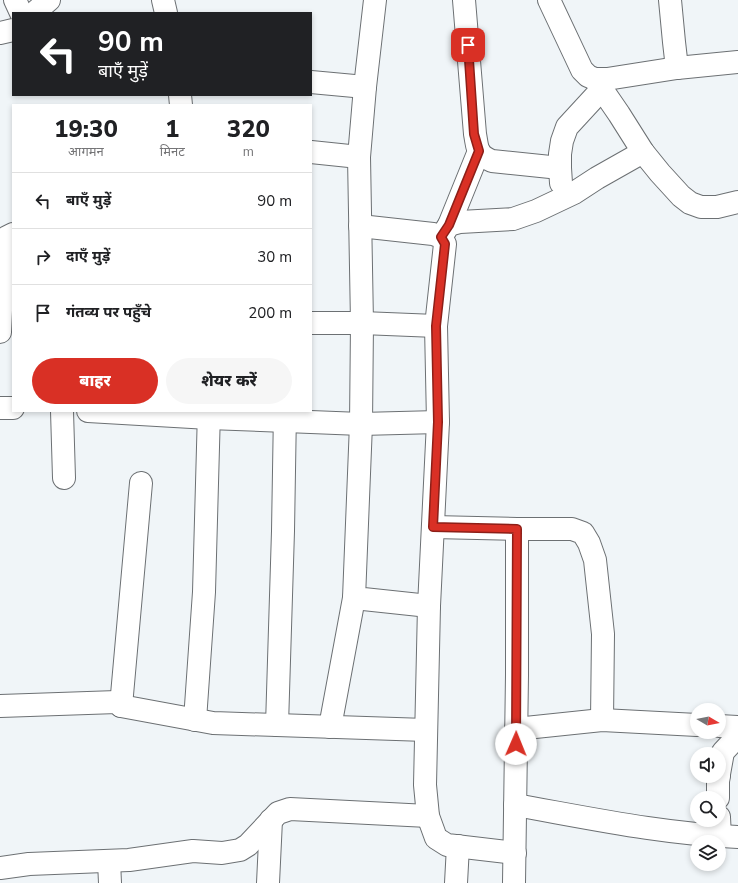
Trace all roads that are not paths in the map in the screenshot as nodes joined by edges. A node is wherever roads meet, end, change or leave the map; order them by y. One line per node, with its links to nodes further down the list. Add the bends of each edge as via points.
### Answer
1 (15, 0): 8 (street)
2 (49, 0): 9 (street)
3 (163, 0): 10 (street)
4 (375, 0): 17 (street)
5 (464, 0): 18 (street, via 474,134)
6 (550, 0): 16 (street, via 582,70)
7 (670, 0): 14 (street)
8 (21, 12)
9 (35, 12)
10 (166, 12)
11 (12, 30): 12 (street)
12 (0, 33)
13 (738, 62): 14 (street)
14 (677, 68): 16 (street, via 608,79)
15 (312, 82): 17 (street)
16 (598, 84): 20 (street); 22 (street, via 567,127 562,141)
17 (365, 87): 21 (street)
18 (479, 151): 22 (street, via 483,157 492,161); 26 (street)
19 (312, 152): 21 (street)
20 (643, 152): 23 (street); 24 (street, via 690,203 701,207 718,207)
21 (359, 157): 25 (street)
22 (560, 168): 23 (street)
23 (563, 198): 26 (street, via 513,219 460,222)
24 (738, 202)
25 (360, 226): 26 (street, via 433,234); 30 (street)
26 (445, 231): 31 (street)
27 (12, 234): 28 (street, via 7,237 4,246)
28 (5, 319)
29 (312, 323): 30 (street)
30 (362, 323): 31 (street); 39 (street)
31 (436, 326): 38 (street)
32 (0, 408): 33 (street)
33 (12, 408)
34 (62, 412): 40 (street)
35 (140, 412): 36 (street)
36 (209, 415): 37 (street); 48 (street, via 204,592)
37 (285, 416): 39 (street); 50 (street)
38 (438, 422): 39 (street); 42 (street)
39 (361, 424): 44 (street)
40 (64, 478)
41 (141, 483): 47 (street)
42 (433, 527): 43 (street); 45 (street)
43 (517, 529): 49 (street, via 572,529 583,533 590,543 595,560 603,634); 55 (street)
44 (354, 598): 45 (street); 53 (street)
45 (429, 606): 56 (street)
46 (0, 706): 47 (street, via 117,702)
47 (121, 706): 48 (street)
48 (195, 720): 50 (street)
49 (602, 720): 51 (street); 55 (street)
50 (277, 725): 53 (street)
51 (690, 725)
52 (726, 726): 54 (street)
53 (330, 727): 56 (street)
54 (738, 727)
55 (516, 729): 59 (street)
56 (426, 730): 60 (street, via 425,785)
57 (738, 736): 58 (street)
58 (726, 749)
59 (515, 805): 62 (street, via 631,826 707,836); 64 (street)
60 (428, 816): 61 (street, via 290,809 278,813); 63 (street, via 436,838 447,845)
61 (270, 820): 65 (street, via 248,845 240,850 222,853 193,851); 68 (street)
62 (726, 830)
63 (458, 846): 64 (street); 69 (street)
64 (514, 853): 70 (street)
65 (109, 861): 66 (street, via 29,864); 67 (street)
66 (0, 868)
67 (110, 883)
68 (268, 883)
69 (456, 883)
70 (514, 883)

